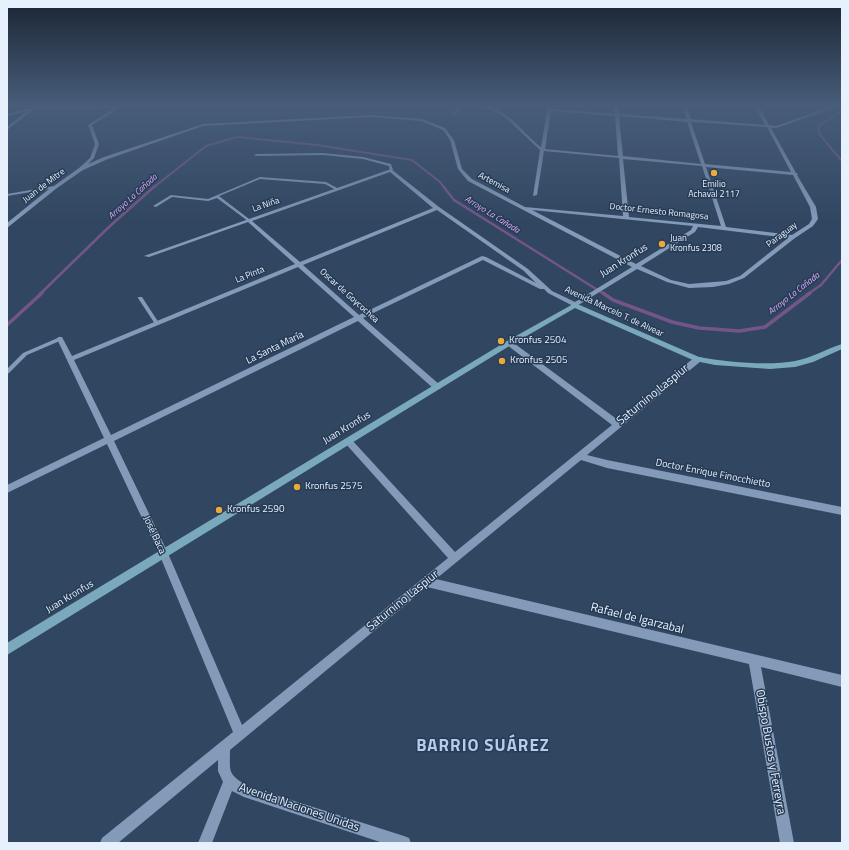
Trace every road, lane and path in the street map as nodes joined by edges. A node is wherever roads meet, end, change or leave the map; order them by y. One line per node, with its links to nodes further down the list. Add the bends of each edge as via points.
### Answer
1 (97, 145): 13 (street, Juan de Mitre, via 92,158)
2 (145, 145): 13 (street, Artemisa)
3 (453, 145): 23 (street, Artemisa, via 460,169 466,177)
4 (535, 145): 9 (street)
5 (544, 145): 9 (street)
6 (619, 145): 11 (street)
7 (697, 145): 12 (street)
8 (779, 145): 15 (street, Paraguay)
9 (543, 150): 11 (street); 19 (street)
10 (256, 156): 14 (lane, via 315,154 363,158 386,163 390,165)
11 (620, 158): 12 (street); 24 (street)
12 (704, 166): 15 (street); 28 (street)
13 (81, 169): 16 (street, Juan de Mitre)
14 (391, 170): 17 (street, La Niña); 22 (street, Avenida Marcelo T. de Alvear)
15 (796, 174): 29 (street, Paraguay, via 813,206 816,218 811,225)
16 (54, 187): 18 (street); 27 (street, Juan de Mitre)
17 (338, 189): 20 (lane, via 326,182 260,178); 25 (street, La Niña)
18 (7, 195)
19 (535, 195)
20 (218, 197): 21 (lane, via 201,201 171,196); 25 (lane)
21 (155, 206)
22 (437, 208): 31 (street, La Pinta); 33 (street, Avenida Marcelo T. de Alvear, via 526,270)
23 (522, 208): 24 (street, Doctor Ernesto Romagosa); 32 (street, Artemisa)
24 (626, 217): 26 (street, Doctor Ernesto Romagosa)
25 (248, 220): 30 (street, La Niña); 31 (street, Oscar de Goycochea)
26 (696, 225): 28 (street, Doctor Ernesto Romagosa); 32 (street, Juan Kronfus, via 692,231)
27 (7, 226)
28 (724, 228): 29 (street, Doctor Ernesto Romagosa)
29 (793, 237): 32 (street, Paraguay, via 742,277 727,283 703,286 678,284)
30 (147, 256)
31 (299, 265): 36 (street, Oscar de Goycochea); 37 (street, La Pinta)
32 (638, 267): 35 (street, Juan Kronfus)
33 (550, 292): 35 (street, Avenida Marcelo T. de Alvear); 36 (street, La Santa María, via 482,258)
34 (140, 298): 37 (lane)
35 (575, 305): 39 (main road, Juan Kronfus); 42 (main road, Avenida Marcelo T. de Alvear)
36 (359, 318): 44 (street, Oscar de Goycochea); 46 (street, La Santa María)
37 (157, 323): 41 (street, La Pinta)
38 (60, 339): 41 (street, José Baca); 43 (lane, via 25,354)
39 (509, 343): 44 (main road, Juan Kronfus); 45 (street)
40 (842, 346): 42 (main road, Avenida Marcelo T. de Alvear, via 795,364 738,365)
41 (70, 359): 46 (street, José Baca)
42 (698, 359): 45 (street, Saturnino Laspiur)
43 (7, 372)
44 (437, 387): 47 (main road, Juan Kronfus)
45 (618, 424): 48 (street, Saturnino Laspiur)
46 (109, 440): 49 (street, La Santa María); 51 (street, José Baca)
47 (348, 441): 51 (main road, Juan Kronfus); 52 (street)
48 (580, 456): 50 (street, Doctor Enrique Finocchietto, via 607,464); 52 (street, Saturnino Laspiur)
49 (7, 489)
50 (842, 511)
51 (164, 554): 54 (main road, Juan Kronfus); 57 (street, José Baca)
52 (454, 558): 53 (street, Saturnino Laspiur)
53 (426, 582): 55 (street, Rafael de Igarzabal); 57 (street, Saturnino Laspiur)
54 (7, 649)
55 (754, 661): 56 (street, Rafael de Igarzabal); 63 (street, Obispo Bustos y Ferreyra)
56 (842, 681)
57 (240, 734): 58 (street, Saturnino Laspiur)
58 (224, 748): 59 (street, Avenida Naciones Unidas, via 224,771); 60 (street, Saturnino Laspiur)
59 (229, 782): 61 (street); 62 (street, Avenida Naciones Unidas, via 244,791)
60 (107, 843)
61 (205, 843)
62 (404, 843)
63 (787, 843)

